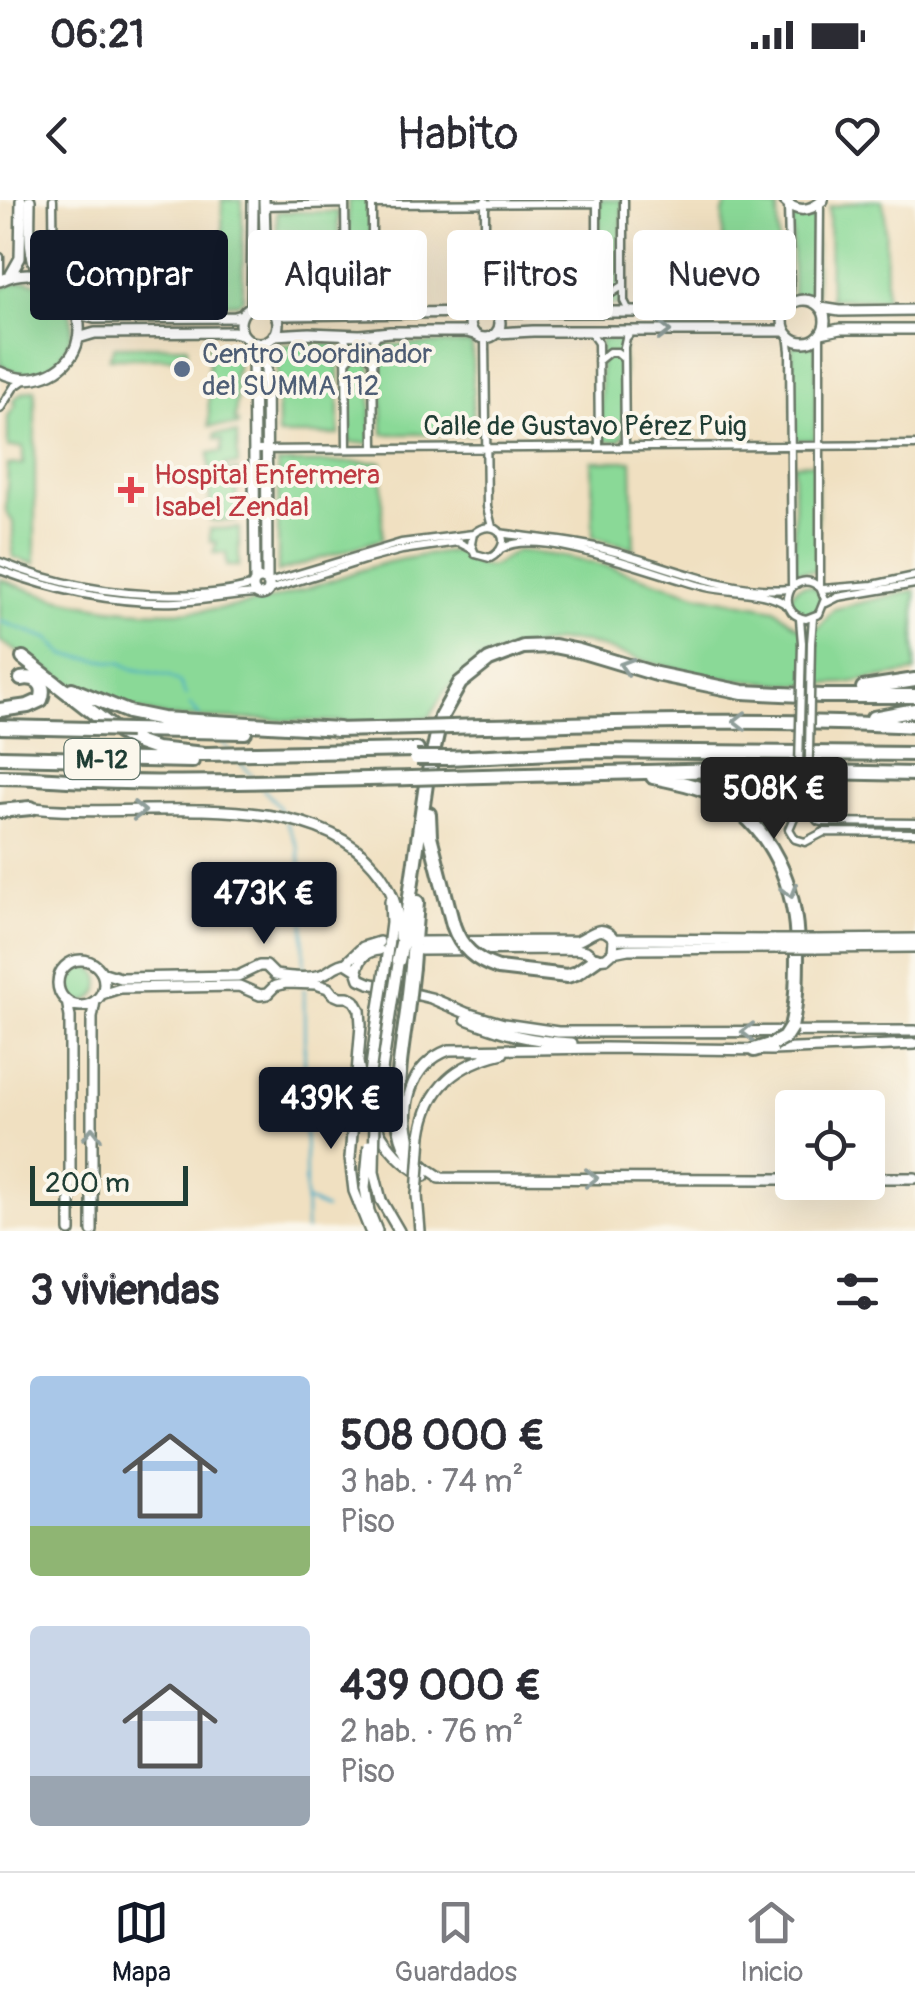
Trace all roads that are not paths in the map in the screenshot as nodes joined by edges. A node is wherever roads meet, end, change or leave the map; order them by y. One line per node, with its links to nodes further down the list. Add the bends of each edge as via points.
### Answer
1 (22, 200): 24 (street, via 20,258)
2 (30, 200): 13 (street)
3 (53, 200): 14 (street)
4 (253, 200): 15 (street)
5 (624, 200): 25 (street)
6 (597, 201): 9 (street); 20 (street)
7 (346, 202): 12 (street); 17 (street)
8 (372, 202): 9 (street); 18 (street)
9 (484, 202): 19 (street)
10 (786, 202): 11 (street, via 800,210); 21 (street)
11 (821, 202): 28 (street)
12 (264, 203): 16 (street)
13 (30, 230)
14 (53, 230)
15 (253, 230)
16 (266, 230)
17 (346, 230)
18 (372, 230)
19 (483, 230)
20 (597, 230)
21 (787, 230)
22 (0, 258): 24 (street)
23 (30, 274): 24 (street)
24 (3, 277)
25 (624, 285): 26 (street); 32 (street)
26 (613, 292)
27 (796, 304): 28 (street, via 804,300)
28 (820, 308): 30 (street); 50 (street)
29 (248, 310): 34 (street)
30 (915, 310)
31 (613, 312): 32 (street)
32 (630, 312): 33 (street)
33 (633, 312)
34 (242, 315): 35 (street); 47 (street)
35 (228, 318)
36 (78, 320): 51 (street)
37 (275, 320): 52 (street)
38 (473, 320): 49 (street)
39 (499, 320): 46 (street)
40 (783, 320): 44 (street)
41 (915, 328): 50 (street)
42 (590, 330): 43 (street); 46 (street); 57 (street, via 598,340)
43 (632, 331): 44 (street, one-way to 44); 55 (street)
44 (786, 332): 50 (street, via 803,342); 63 (street)
45 (340, 333): 48 (street); 52 (street); 58 (street)
46 (497, 333): 53 (street)
47 (242, 334): 51 (street); 54 (street)
48 (378, 334): 49 (street); 56 (street)
49 (474, 334): 53 (street)
50 (820, 334): 64 (street)
51 (78, 338): 60 (street, via 60,368)
52 (270, 339): 54 (street); 70 (street)
53 (485, 339): 69 (street)
54 (253, 343): 70 (street)
55 (624, 359): 57 (street, via 609,352); 66 (street)
56 (373, 360): 58 (street, via 360,353); 68 (street)
57 (598, 361): 65 (street)
58 (346, 362): 67 (street)
59 (0, 372): 60 (street)
60 (26, 379): 61 (street)
61 (0, 409)
62 (915, 445): 64 (street, Calle de Gustavo Pérez Puig)
63 (791, 446): 64 (street, Calle de Gustavo Pérez Puig); 66 (street, Calle de Gustavo Pérez Puig); 82 (street)
64 (820, 446): 83 (street)
65 (599, 447): 66 (street, Calle de Gustavo Pérez Puig); 69 (street, Calle de Gustavo Pérez Puig)
66 (625, 447)
67 (347, 448): 68 (street, Calle de Gustavo Pérez Puig); 70 (street, Calle de Gustavo Pérez Puig)
68 (374, 448): 69 (street, Calle de Gustavo Pérez Puig)
69 (486, 448): 71 (street)
70 (260, 450): 81 (street)
71 (487, 506): 72 (street); 73 (street)
72 (482, 527): 73 (street); 74 (street)
73 (496, 530): 76 (street); 82 (street, via 588,545 714,582)
74 (473, 534): 75 (street); 81 (street, via 390,546)
75 (472, 549): 76 (street, via 490,558); 81 (street, via 458,542 402,550)
76 (502, 549): 85 (street, via 521,542 587,551)
77 (0, 562): 81 (street, via 130,594 204,594)
78 (0, 570): 81 (street, via 120,600 175,602)
79 (915, 576): 83 (street)
80 (915, 584): 84 (street)
81 (261, 585)
82 (791, 588): 83 (street, via 809,581); 85 (street)
83 (821, 588): 84 (street)
84 (824, 604): 87 (street)
85 (788, 606): 86 (street)
86 (799, 618): 87 (street); 88 (street)
87 (813, 618): 88 (street)
88 (806, 643): 112 (street, bridge); 113 (street, bridge)
89 (22, 658): 90 (highway)
90 (40, 670): 98 (highway, via 111,706); 103 (highway, via 130,739)
91 (20, 679): 95 (highway, via 38,681 40,700)
92 (915, 680): 93 (highway, via 822,692)
93 (721, 688): 94 (highway); 104 (highway, one-way to 104, via 554,646 508,651 460,683 441,717)
94 (915, 696)
95 (0, 710)
96 (915, 710): 97 (highway)
97 (837, 722): 98 (highway, one-way to 98, bridge); 99 (highway)
98 (188, 726): 100 (highway, M-12, bridge)
99 (915, 726)
100 (0, 727)
101 (915, 754): 103 (highway, M-12, bridge)
102 (0, 758): 103 (highway, M-12)
103 (204, 758)
104 (430, 767): 125 (highway, bridge, via 430,836 463,946 498,968 567,976); 127 (highway)
105 (606, 774): 106 (highway, M-12); 108 (highway, M-12, bridge); 143 (highway, one-way to 143, bridge, via 650,776 714,795 771,845 798,930 796,998 784,1038)
106 (915, 774)
107 (0, 777): 108 (highway, M-12)
108 (93, 781): 109 (highway)
109 (0, 786)
110 (0, 808): 111 (highway)
111 (30, 808): 127 (street, one-way to 127, via 223,812 278,817 327,832 375,867 388,895)
112 (809, 811): 113 (street); 114 (street)
113 (797, 812): 117 (street, via 793,838 804,842)
114 (818, 821): 115 (street); 117 (street)
115 (915, 824)
116 (915, 833): 117 (street)
117 (816, 835)
118 (587, 937): 119 (street, via 601,930); 125 (street); 125 (street, via 421,946 576,949)
119 (614, 940): 121 (street); 124 (street)
120 (915, 940): 122 (street)
121 (776, 944): 122 (street, bridge); 124 (street)
122 (815, 944): 123 (street)
123 (915, 947)
124 (613, 952): 125 (street)
125 (591, 955)
126 (346, 963): 130 (street); 131 (street); 131 (street, via 363,947 379,946 360,961)
127 (398, 964): 145 (street, bridge); 145 (street, bridge, via 379,1008 370,1074); 146 (highway, bridge, via 407,1012 399,1114 411,1156)
128 (101, 972): 129 (street, via 120,978); 137 (street); 138 (street, via 85,960 66,965 58,984)
129 (248, 972): 132 (street, via 266,966); 133 (street)
130 (328, 972): 132 (street); 134 (street)
131 (359, 974): 135 (street); 136 (street, via 357,991)
132 (275, 980): 133 (street, via 272,991 260,996); 134 (street)
133 (248, 988): 137 (street, via 120,988)
134 (328, 988): 136 (street)
135 (419, 996): 139 (street, one-way to 135, via 558,1032 504,1024); 141 (street, via 512,1036)
136 (348, 997): 144 (street, via 360,1010)
137 (98, 998): 138 (street, via 81,1006); 152 (street, one-way to 137, via 92,1018)
138 (68, 1001): 151 (street)
139 (915, 1031)
140 (915, 1044): 143 (street)
141 (605, 1048): 142 (street); 143 (street)
142 (515, 1050): 146 (street, via 448,1050 415,1076 408,1127); 155 (street, bridge, via 474,1061 434,1096 421,1134)
143 (754, 1050)
144 (358, 1062): 145 (street); 153 (street, via 350,1158 354,1191)
145 (374, 1118): 147 (street, via 403,1164); 153 (street, bridge, via 364,1188); 154 (street, bridge, via 374,1172)
146 (423, 1167): 147 (street)
147 (440, 1178): 150 (street, one-way to 150)
148 (885, 1178): 149 (street)
149 (915, 1178)
150 (775, 1179)
151 (70, 1231)
152 (92, 1231)
153 (373, 1231)
154 (399, 1231)
155 (420, 1231)

